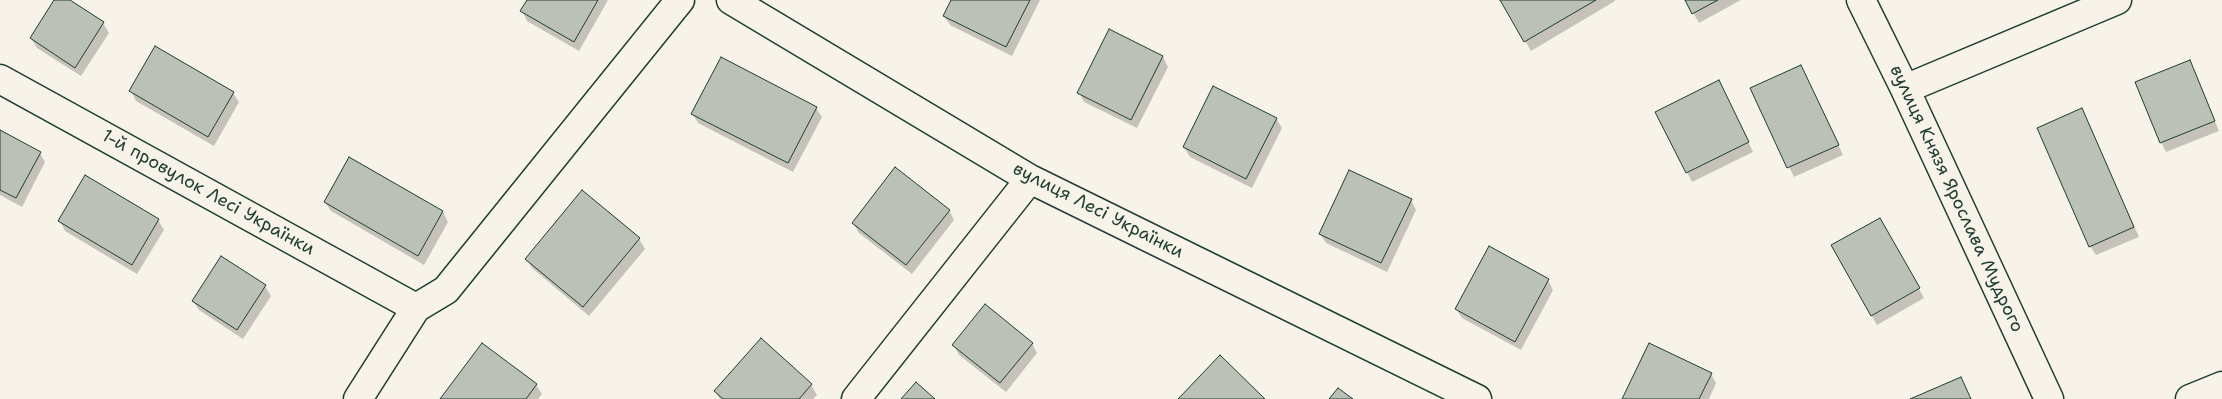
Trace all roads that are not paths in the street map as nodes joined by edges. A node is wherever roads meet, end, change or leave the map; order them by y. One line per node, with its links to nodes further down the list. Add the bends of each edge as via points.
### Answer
1 (680, 0): 8 (street, via 446,290)
2 (731, 0): 7 (street, вулиця Лесі Українки)
3 (1861, 0): 6 (street, вулиця Князя Ярослава Мудрого)
4 (2116, 0): 6 (street)
5 (0, 79): 8 (street, 1-й провулок Лесі Українки)
6 (1905, 89): 13 (street, вулиця Князя Ярослава Мудрого)
7 (1030, 179): 11 (street); 12 (street, вулиця Лесі Українки)
8 (416, 308): 10 (street)
9 (2222, 386): 14 (street)
10 (358, 399)
11 (856, 399)
12 (1477, 399)
13 (2049, 399)
14 (2190, 399)

